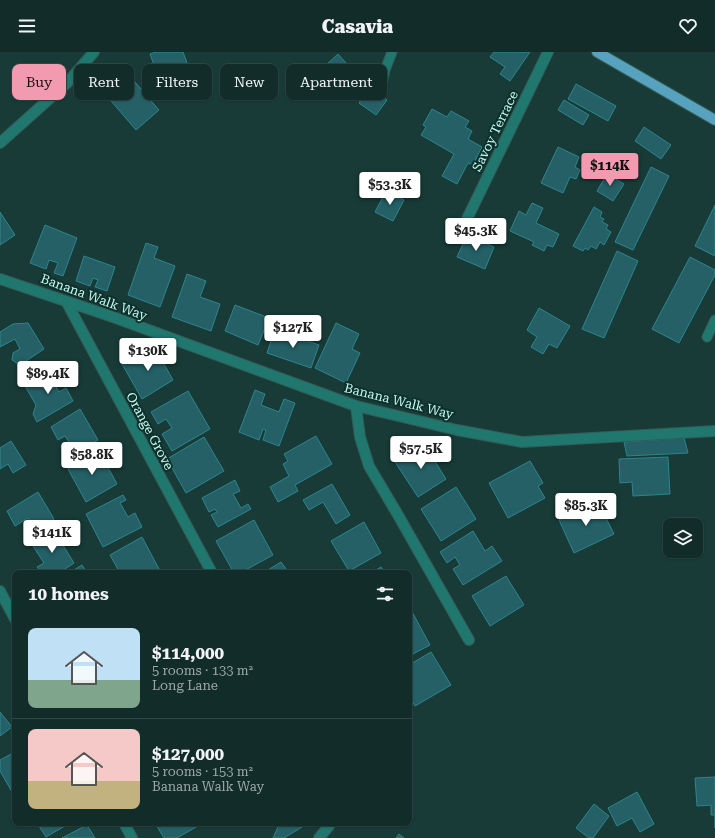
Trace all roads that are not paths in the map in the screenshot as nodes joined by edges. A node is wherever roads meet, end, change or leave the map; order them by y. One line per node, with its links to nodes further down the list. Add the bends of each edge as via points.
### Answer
1 (94, 52): 7 (street, via 67,83)
2 (392, 52): 5 (lane)
3 (548, 52): 8 (street, Savoy Terrace)
4 (597, 52): 6 (main road)
5 (387, 65)
6 (715, 120)
7 (0, 143)
8 (466, 222)
9 (0, 279): 10 (street, Banana Walk Way)
10 (66, 301): 13 (street, Banana Walk Way); 15 (street, Orange Grove)
11 (715, 320): 12 (lane)
12 (707, 337)
13 (356, 406): 14 (street, Banana Walk Way, via 457,430 522,442); 18 (street, via 360,437 369,466)
14 (715, 431)
15 (210, 570)
16 (0, 591): 17 (street)
17 (12, 613)
18 (469, 640)
19 (126, 826): 21 (street)
20 (329, 826): 22 (street)
21 (132, 838)
22 (319, 838)

